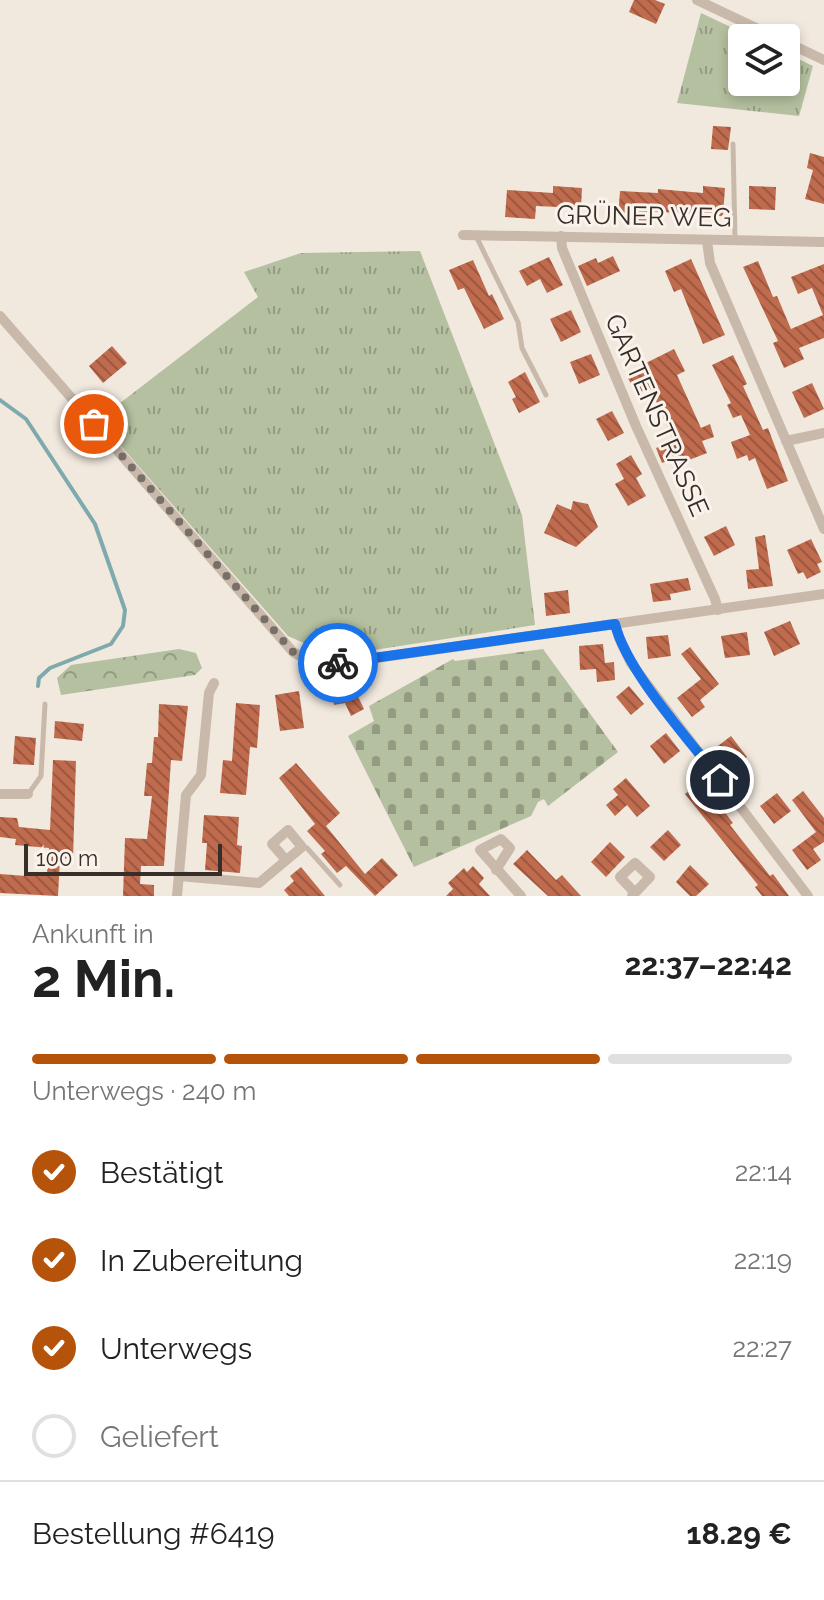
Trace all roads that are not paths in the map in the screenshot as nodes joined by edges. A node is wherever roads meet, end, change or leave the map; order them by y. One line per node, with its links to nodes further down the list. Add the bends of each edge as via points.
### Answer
1 (697, 0): 2 (street)
2 (748, 24)
3 (800, 49): 4 (street)
4 (824, 60)
5 (733, 144): 9 (lane)
6 (463, 235): 7 (street, GRÜNER WEG)
7 (476, 235): 8 (street, GRÜNER WEG); 13 (lane)
8 (561, 236): 10 (street, GRÜNER WEG); 18 (street, GARTENSTRASSE, via 630,413)
9 (735, 240): 10 (street, GRÜNER WEG); 11 (street, GRÜNER WEG)
10 (707, 241): 15 (street, via 710,263)
11 (824, 242)
12 (0, 316): 19 (street, via 293,652 309,662 329,665)
13 (546, 395)
14 (824, 433): 15 (street)
15 (786, 441): 16 (street)
16 (824, 529)
17 (824, 594): 18 (street)
18 (718, 610): 19 (street)
19 (615, 624): 31 (street, via 631,663)
20 (214, 683): 27 (street, via 201,775 186,795)
21 (45, 704): 23 (lane, via 41,776)
22 (0, 794): 23 (street)
23 (28, 794)
24 (302, 847): 25 (street); 25 (street, via 288,830 272,844); 28 (lane)
25 (286, 860): 27 (street, via 259,883)
26 (496, 870): 30 (street)
27 (179, 876): 29 (street)
28 (340, 885)
29 (177, 896)
30 (521, 896)
31 (808, 896)

